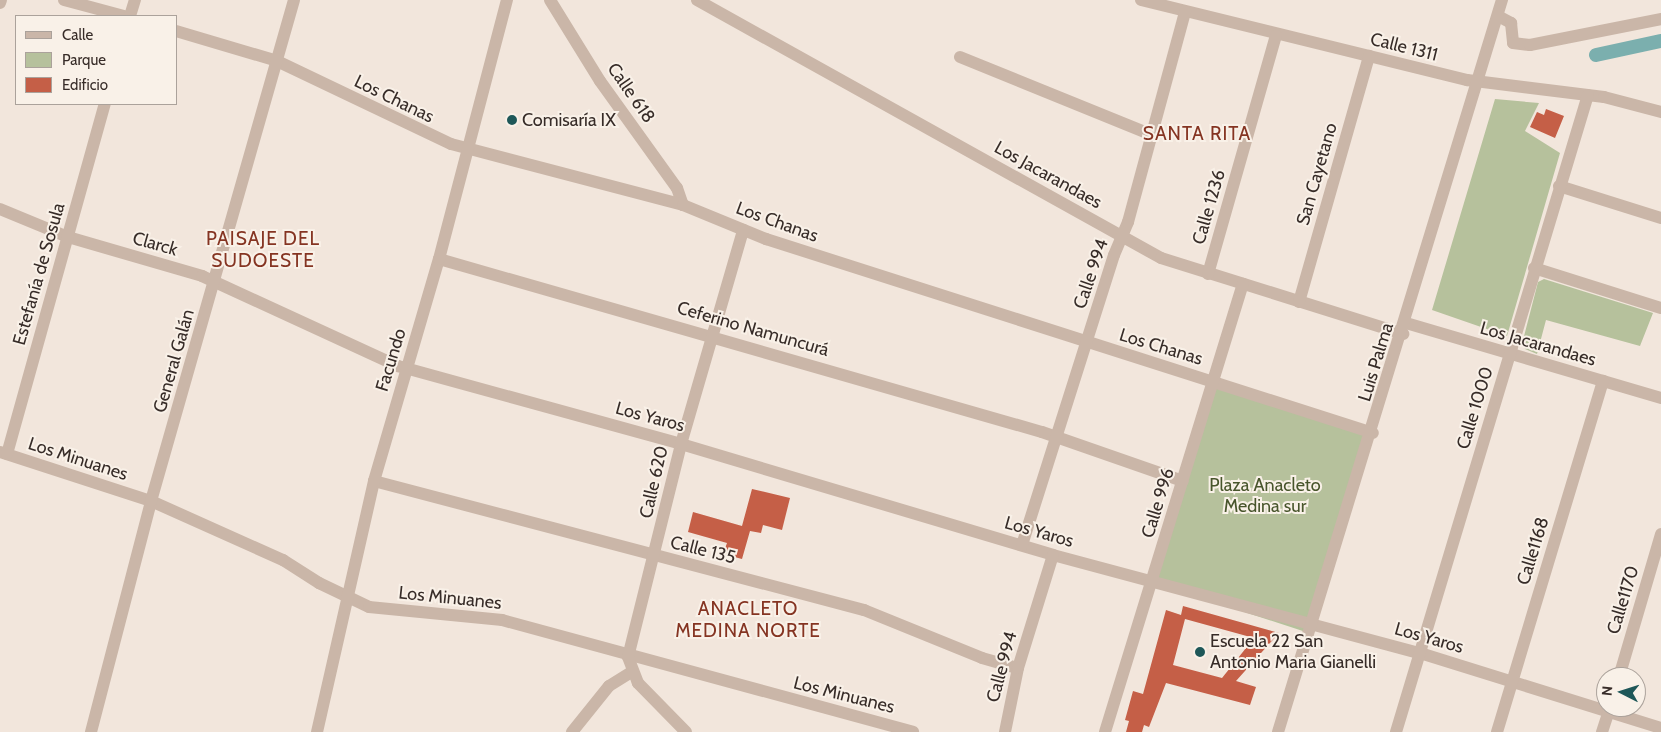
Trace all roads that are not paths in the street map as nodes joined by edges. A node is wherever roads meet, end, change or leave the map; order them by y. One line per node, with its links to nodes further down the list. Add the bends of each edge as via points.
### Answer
1 (64, 0): 10 (street)
2 (135, 0): 11 (street)
3 (294, 0): 18 (street, General Galán)
4 (507, 0): 24 (street, Facundo)
5 (550, 0): 26 (street, Calle 618, via 600,81 677,188)
6 (697, 0): 30 (street, Los Jacarandaes)
7 (1502, 0): 12 (street, Luis Palma)
8 (1145, 1): 9 (street, Calle 1311)
9 (1185, 12): 15 (street, Calle 1311); 23 (street, Calle 994)
10 (120, 15)
11 (130, 15)
12 (1498, 16): 13 (street, via 1511,23 1513,43 1530,44); 19 (street, Luis Palma)
13 (1661, 19)
14 (178, 32): 18 (street, Los Chanas)
15 (1276, 35): 16 (street, Calle 1311); 34 (street, Calle 1236)
16 (1369, 56): 19 (street, Calle 1311); 37 (street, San Cayetano)
17 (960, 57): 23 (street)
18 (277, 61): 24 (street, Los Chanas, via 441,140); 35 (street, General Galán)
19 (1479, 82): 20 (street, Calle 1311); 39 (street, Luis Palma)
20 (1588, 95): 22 (street, Calle 1311); 25 (street, Calle 1000)
21 (105, 105): 31 (street, Estefanía de Sosula)
22 (1661, 112)
23 (1150, 134): 30 (street, Calle 994)
24 (467, 149): 26 (street, Los Chanas); 32 (street, Facundo)
25 (1559, 186): 28 (street); 33 (street, Calle 1000)
26 (683, 205): 29 (street, Los Chanas)
27 (0, 209): 31 (street, Clarck)
28 (1661, 218)
29 (743, 230): 40 (street, Calle 620); 41 (street, Los Chanas)
30 (1122, 236): 34 (street, Los Jacarandaes, via 1161,258); 41 (street, Calle 994)
31 (68, 237): 35 (street, Clarck); 50 (street, Estefanía de Sosula)
32 (439, 259): 40 (street, Ceferino Namuncurá); 43 (street, Facundo)
33 (1534, 268): 38 (street); 42 (street, Calle 1000)
34 (1208, 274): 36 (street, Los Jacarandaes)
35 (216, 282): 43 (street, Clarck); 53 (street, General Galán)
36 (1243, 284): 37 (street, Los Jacarandaes); 45 (street, Calle 996)
37 (1299, 302): 39 (street, Los Jacarandaes)
38 (1661, 308)
39 (1404, 328): 42 (street, Los Jacarandaes); 47 (street, Luis Palma)
40 (711, 334): 48 (street, Ceferino Namuncurá); 49 (street, Calle 620)
41 (1086, 342): 45 (street, Los Chanas); 48 (street, Calle 994)
42 (1510, 354): 44 (street, Los Jacarandaes); 61 (street, Calle 1000)
43 (407, 368): 49 (street, Los Yaros); 51 (street, Facundo)
44 (1603, 381): 46 (street, Los Jacarandaes); 66 (street, Calle1168)
45 (1214, 382): 47 (street, Los Chanas); 52 (street, Calle 996)
46 (1661, 398)
47 (1372, 433): 60 (street, Luis Palma)
48 (1056, 437): 52 (street, Ceferino Namuncurá); 55 (street, Calle 994)
49 (681, 444): 55 (street, Los Yaros); 57 (street, Calle 620)
50 (4, 453): 53 (street, Los Minuanes)
51 (374, 480): 57 (street, Calle 135); 59 (street, Facundo)
52 (1183, 481): 58 (street, Calle 996)
53 (151, 501): 59 (street, Los Minuanes, via 283,560); 71 (street, General Galán)
54 (1661, 534): 63 (street, Calle1170)
55 (1022, 545): 56 (street, Los Yaros)
56 (1053, 555): 58 (street, Los Yaros); 64 (street, Calle 994)
57 (655, 556): 62 (street, Calle 620); 64 (street, Calle 135, via 864,610 982,658)
58 (1152, 582): 60 (street, Los Yaros); 77 (street, Calle 996)
59 (347, 598): 62 (street, Los Minuanes, via 369,607 488,617); 72 (street, Facundo)
60 (1312, 624): 61 (street, Los Yaros); 78 (street, Luis Palma)
61 (1420, 653): 66 (street, Los Yaros); 79 (street, Calle 1000)
62 (628, 657): 65 (street); 75 (street, Los Minuanes, via 767,695 870,717)
63 (1621, 667)
64 (1018, 668): 76 (street, Calle 994)
65 (632, 672): 73 (street, via 609,686); 74 (street)
66 (1513, 681): 67 (street, Los Yaros); 80 (street, Calle1168)
67 (1596, 705)
68 (1607, 717): 81 (street)
69 (1631, 717): 70 (street, Los Yaros)
70 (1661, 728)
71 (91, 732)
72 (317, 732)
73 (572, 732)
74 (686, 732)
75 (914, 732)
76 (1005, 732)
77 (1105, 732)
78 (1278, 732)
79 (1396, 732)
80 (1497, 732)
81 (1602, 732)

